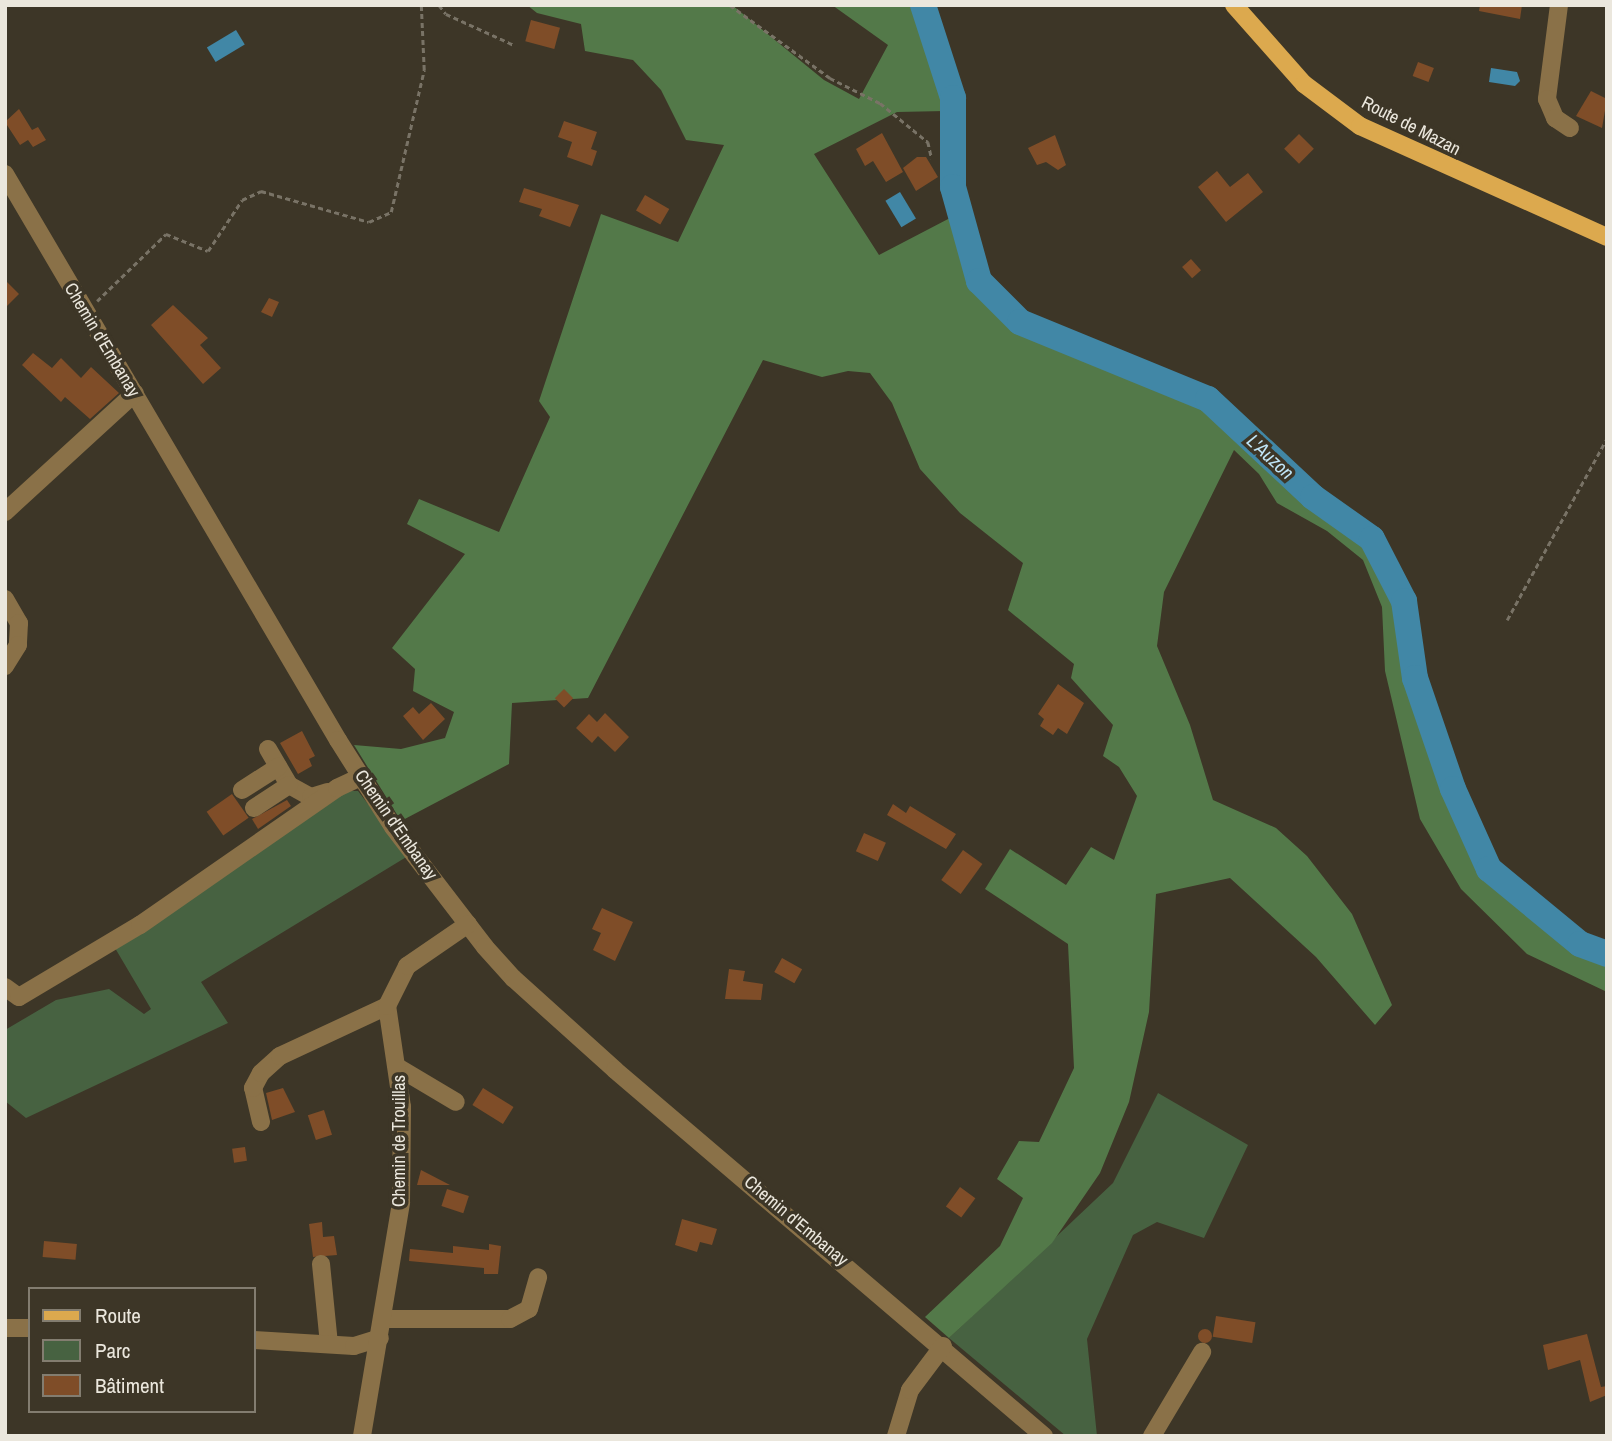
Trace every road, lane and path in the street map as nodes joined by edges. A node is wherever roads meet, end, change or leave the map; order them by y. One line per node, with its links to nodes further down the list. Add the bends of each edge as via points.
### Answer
1 (421, 5): 11 (path, via 425,70 391,212 369,222 261,191 242,200 208,251 166,234)
2 (439, 5): 6 (path, via 472,28)
3 (730, 5): 8 (path, via 830,78 880,103 928,142)
4 (1234, 5): 10 (main road, Route de Mazan, via 1304,84 1360,126)
5 (1559, 5): 7 (street, via 1547,99 1555,118)
6 (514, 45)
7 (1570, 128)
8 (932, 159)
9 (5, 174): 11 (street, Chemin d'Embanay)
10 (1607, 236)
11 (85, 313): 12 (street, Chemin d'Embanay)
12 (135, 393): 14 (street); 20 (street, Chemin d'Embanay, via 259,612)
13 (1607, 438): 16 (path)
14 (5, 512)
15 (5, 598): 17 (street, via 19,623 18,645)
16 (1507, 620)
17 (5, 666)
18 (268, 750): 19 (street)
19 (278, 767): 21 (street); 23 (street)
20 (361, 777): 22 (street); 25 (street, Chemin d'Embanay, via 393,827)
21 (289, 785): 22 (street, via 311,797); 24 (street)
22 (337, 788): 26 (street, via 139,925 19,997)
23 (242, 790)
24 (254, 808)
25 (468, 924): 27 (street, via 407,966); 39 (street, Chemin d'Embanay, via 513,978 615,1070)
26 (5, 987)
27 (387, 1006): 28 (street, Chemin de Trouillas); 30 (street, via 280,1056 261,1073 253,1088)
28 (399, 1068): 29 (street); 33 (street, Chemin de Trouillas, via 401,1202)
29 (456, 1102)
30 (261, 1122)
31 (321, 1264): 38 (street)
32 (538, 1277): 33 (street, via 529,1309 510,1319)
33 (383, 1319): 36 (street, Chemin de Trouillas)
34 (5, 1328): 35 (street)
35 (28, 1328)
36 (380, 1338): 38 (street, via 354,1346); 41 (street, Chemin de Trouillas)
37 (256, 1340): 38 (street)
38 (329, 1344)
39 (943, 1346): 42 (street, via 910,1390); 43 (street, Chemin d'Embanay)
40 (1202, 1352): 44 (street)
41 (362, 1436)
42 (896, 1436)
43 (1044, 1436)
44 (1152, 1436)

